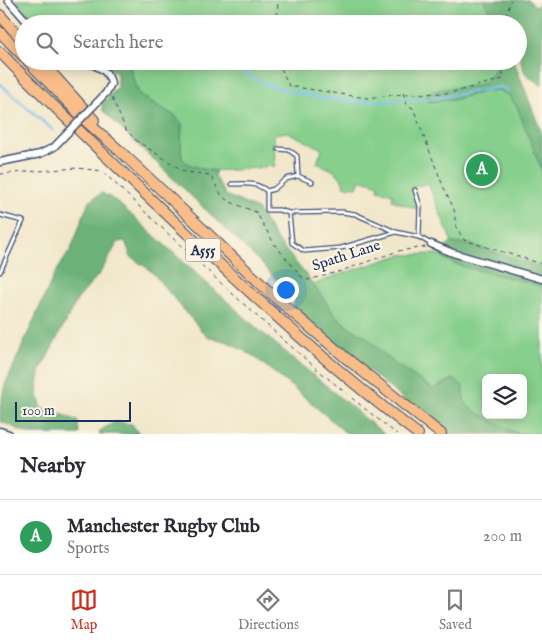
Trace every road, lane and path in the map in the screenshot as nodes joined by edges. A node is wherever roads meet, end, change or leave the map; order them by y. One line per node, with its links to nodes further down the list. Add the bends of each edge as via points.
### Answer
1 (8, 0): 5 (street)
2 (278, 0): 6 (path)
3 (511, 0): 7 (path)
4 (0, 15): 9 (highway)
5 (21, 15)
6 (277, 15)
7 (506, 15)
8 (0, 32): 10 (highway)
9 (15, 32)
10 (15, 48)
11 (0, 52): 13 (highway, A555)
12 (0, 57): 20 (highway)
13 (15, 67)
14 (18, 70): 20 (highway, A555)
15 (37, 70): 24 (highway, A555)
16 (49, 70): 24 (highway)
17 (103, 70): 21 (street, via 111,84)
18 (282, 70): 22 (path, via 289,86 366,98)
19 (503, 70): 22 (path, via 503,79 450,93)
20 (35, 88): 44 (highway, A555, via 269,310)
21 (107, 92): 25 (street, bridge, via 54,147 40,154); 37 (path, Spath Lane, via 126,130 137,141 185,172 210,175 228,201 256,212 275,245 308,280 398,251)
22 (404, 94): 38 (path, via 407,105 413,108 454,209 456,227 464,240)
23 (278, 149): 27 (lane, via 289,150 297,156)
24 (120, 151): 45 (highway, A555, via 312,330)
25 (0, 162)
26 (0, 174): 43 (path, via 77,168 102,171 251,312)
27 (298, 176): 28 (lane); 31 (lane, via 286,179)
28 (312, 182)
29 (232, 184): 31 (lane, via 256,184)
30 (415, 190): 35 (lane, via 420,206)
31 (267, 191): 32 (lane, via 267,210)
32 (288, 213): 34 (lane, via 355,214); 34 (lane, via 292,243 304,251 341,248)
33 (0, 215): 39 (lane, via 23,221)
34 (396, 232): 35 (lane)
35 (419, 237): 36 (lane)
36 (431, 244): 37 (street)
37 (438, 247): 40 (street)
38 (542, 264)
39 (0, 272)
40 (542, 279)
41 (0, 431): 42 (street)
42 (9, 434)
43 (397, 434)
44 (418, 434)
45 (441, 434)

